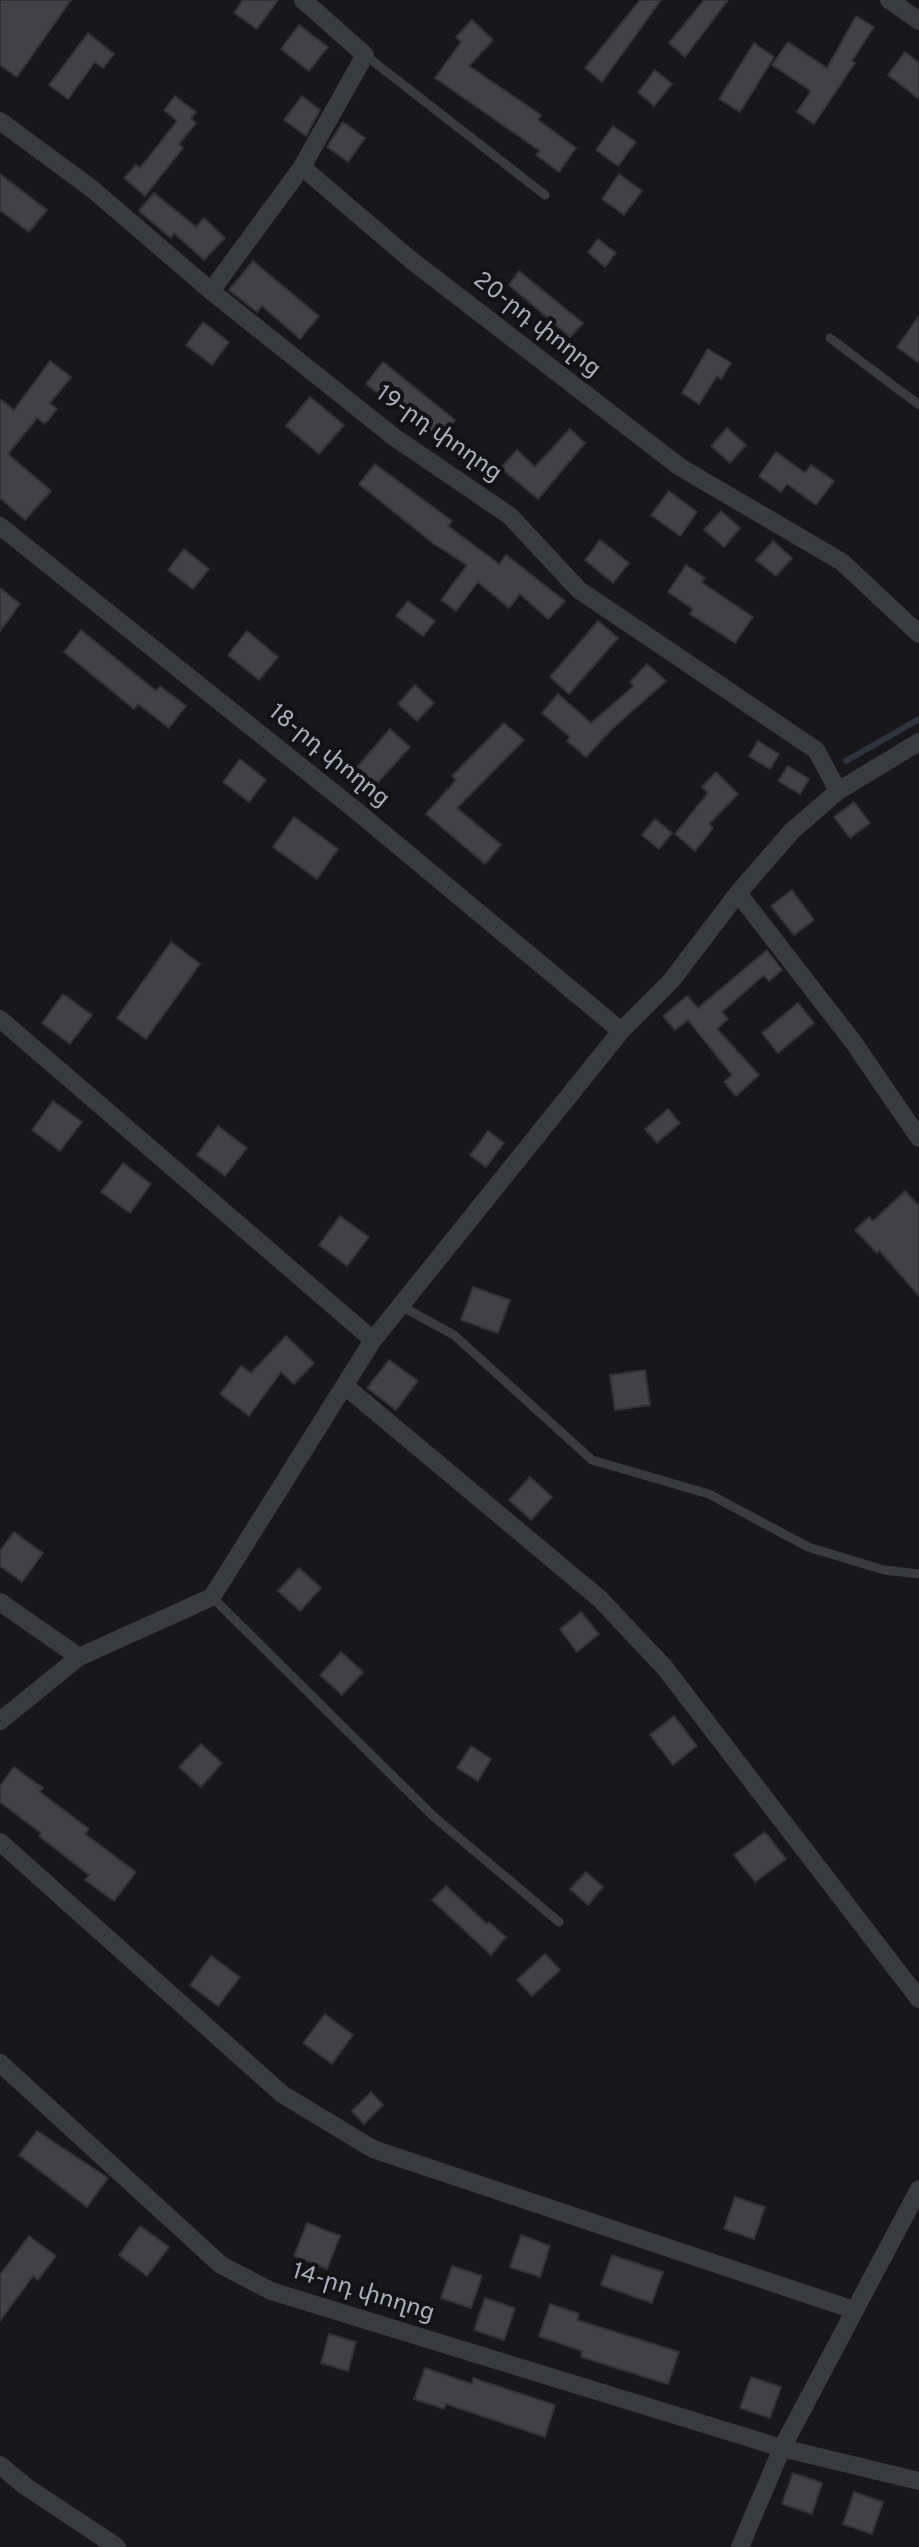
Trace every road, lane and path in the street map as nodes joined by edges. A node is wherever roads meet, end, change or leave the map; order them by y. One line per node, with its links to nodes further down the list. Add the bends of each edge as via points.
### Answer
1 (303, 0): 4 (street)
2 (889, 0): 3 (street)
3 (919, 21)
4 (365, 55): 6 (street); 7 (lane)
5 (0, 121): 8 (street, 19-րդ փողոց, via 91,188)
6 (302, 167): 8 (street); 12 (street, 20-րդ փողոց, via 411,260 680,467 842,562)
7 (545, 195)
8 (211, 291): 14 (street, 19-րդ փողոց, via 394,437 510,516 579,590 816,750)
9 (830, 338): 10 (lane)
10 (919, 405)
11 (0, 526): 17 (street, 18-րդ փողոց)
12 (919, 634)
13 (919, 742): 14 (street)
14 (838, 791): 15 (street, via 792,831)
15 (738, 893): 17 (street, via 671,981); 18 (street, via 854,1043)
16 (0, 1019): 20 (street)
17 (621, 1031): 19 (street)
18 (919, 1138)
19 (401, 1306): 20 (street); 22 (lane, via 454,1335 592,1460 709,1494 808,1547 884,1570)
20 (373, 1340): 21 (street)
21 (345, 1386): 23 (street); 29 (street, via 600,1599 665,1668)
22 (919, 1574)
23 (212, 1597): 25 (street); 28 (lane, via 433,1816)
24 (0, 1602): 25 (street)
25 (79, 1657): 26 (street)
26 (0, 1721)
27 (0, 1842): 32 (street, via 282,2094 373,2149)
28 (559, 1922)
29 (919, 1999)
30 (0, 2063): 33 (street, 14-րդ փողոց, via 221,2265 271,2291)
31 (919, 2189): 32 (street)
32 (854, 2310): 33 (street)
33 (782, 2448): 35 (street, 14-րդ փողոց); 37 (street)
34 (0, 2465): 36 (street)
35 (919, 2481)
36 (117, 2547)
37 (740, 2547)

